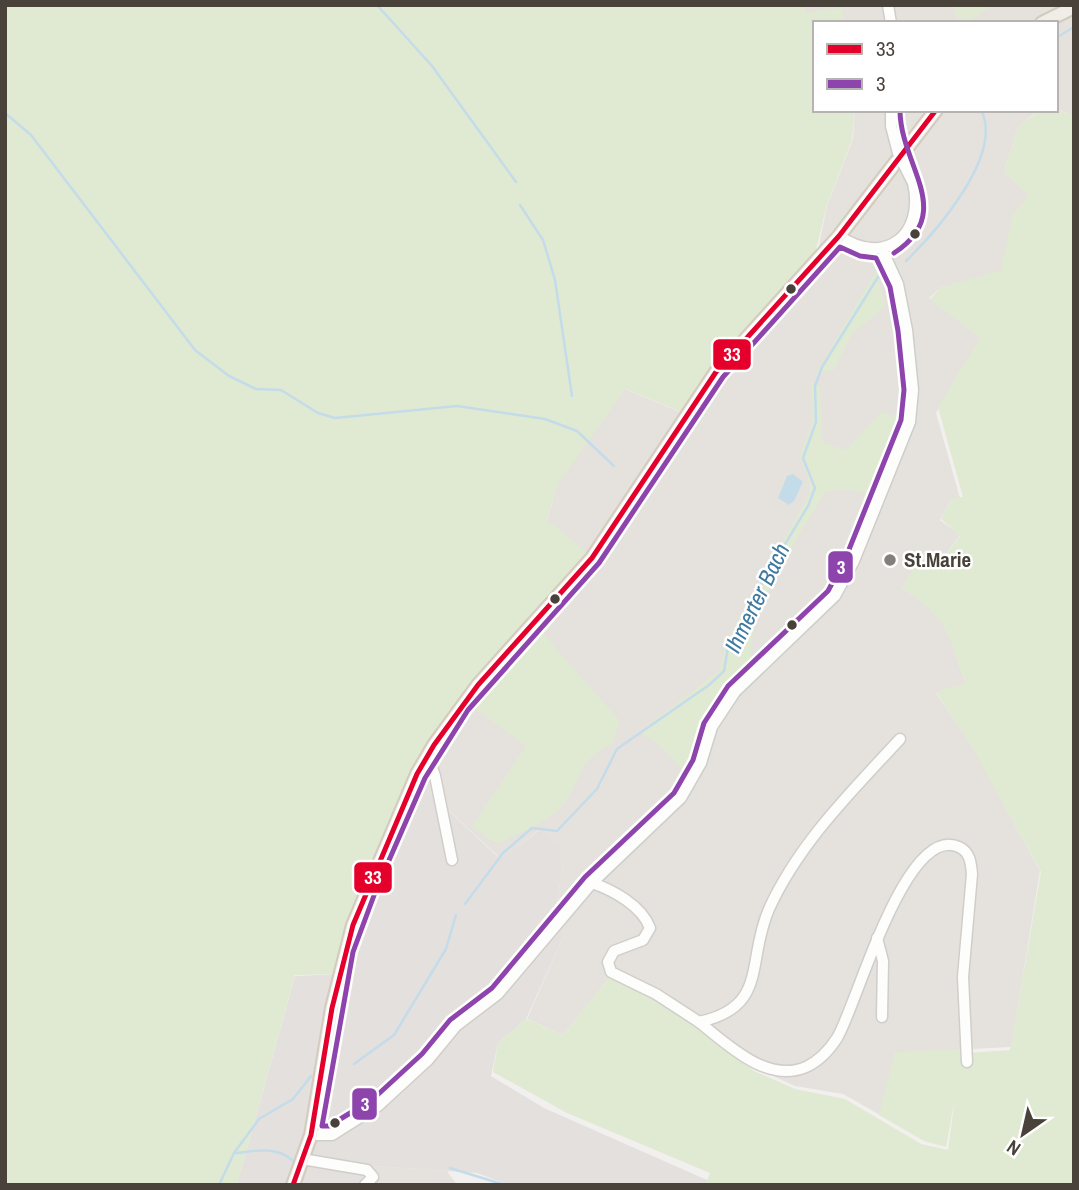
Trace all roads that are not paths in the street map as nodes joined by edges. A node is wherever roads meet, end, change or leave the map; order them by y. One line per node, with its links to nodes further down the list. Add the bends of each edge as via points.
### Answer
1 (1074, 7): 2 (main road)
2 (1046, 21)
3 (891, 112): 6 (street, bridge, via 898,153 913,183 916,206 913,223 902,237)
4 (934, 112): 5 (main road)
5 (839, 236): 6 (street, via 862,248); 8 (main road, via 716,372 592,558 478,685)
6 (882, 249): 10 (street, via 898,284 907,330 912,410 906,437 854,561 828,606 756,668 726,703 681,798)
7 (900, 739): 13 (street, via 839,804 783,883 763,924 743,1000 724,1015)
8 (428, 756): 9 (street); 15 (main road, via 349,936)
9 (452, 860)
10 (592, 883): 13 (street, via 622,899 650,928 643,940 612,953 611,972); 15 (street, via 498,994 456,1026 405,1083 339,1132)
11 (877, 938): 12 (street, via 883,961); 13 (street, via 837,1038 807,1066 786,1070 762,1065); 14 (street, via 926,857 943,846 956,846 967,853 972,874 963,977)
12 (882, 1017)
13 (699, 1022)
14 (967, 1062)
15 (311, 1135): 16 (main road)
16 (302, 1159): 17 (main road); 18 (street, via 367,1170 373,1177)
17 (293, 1185)
18 (365, 1185)

